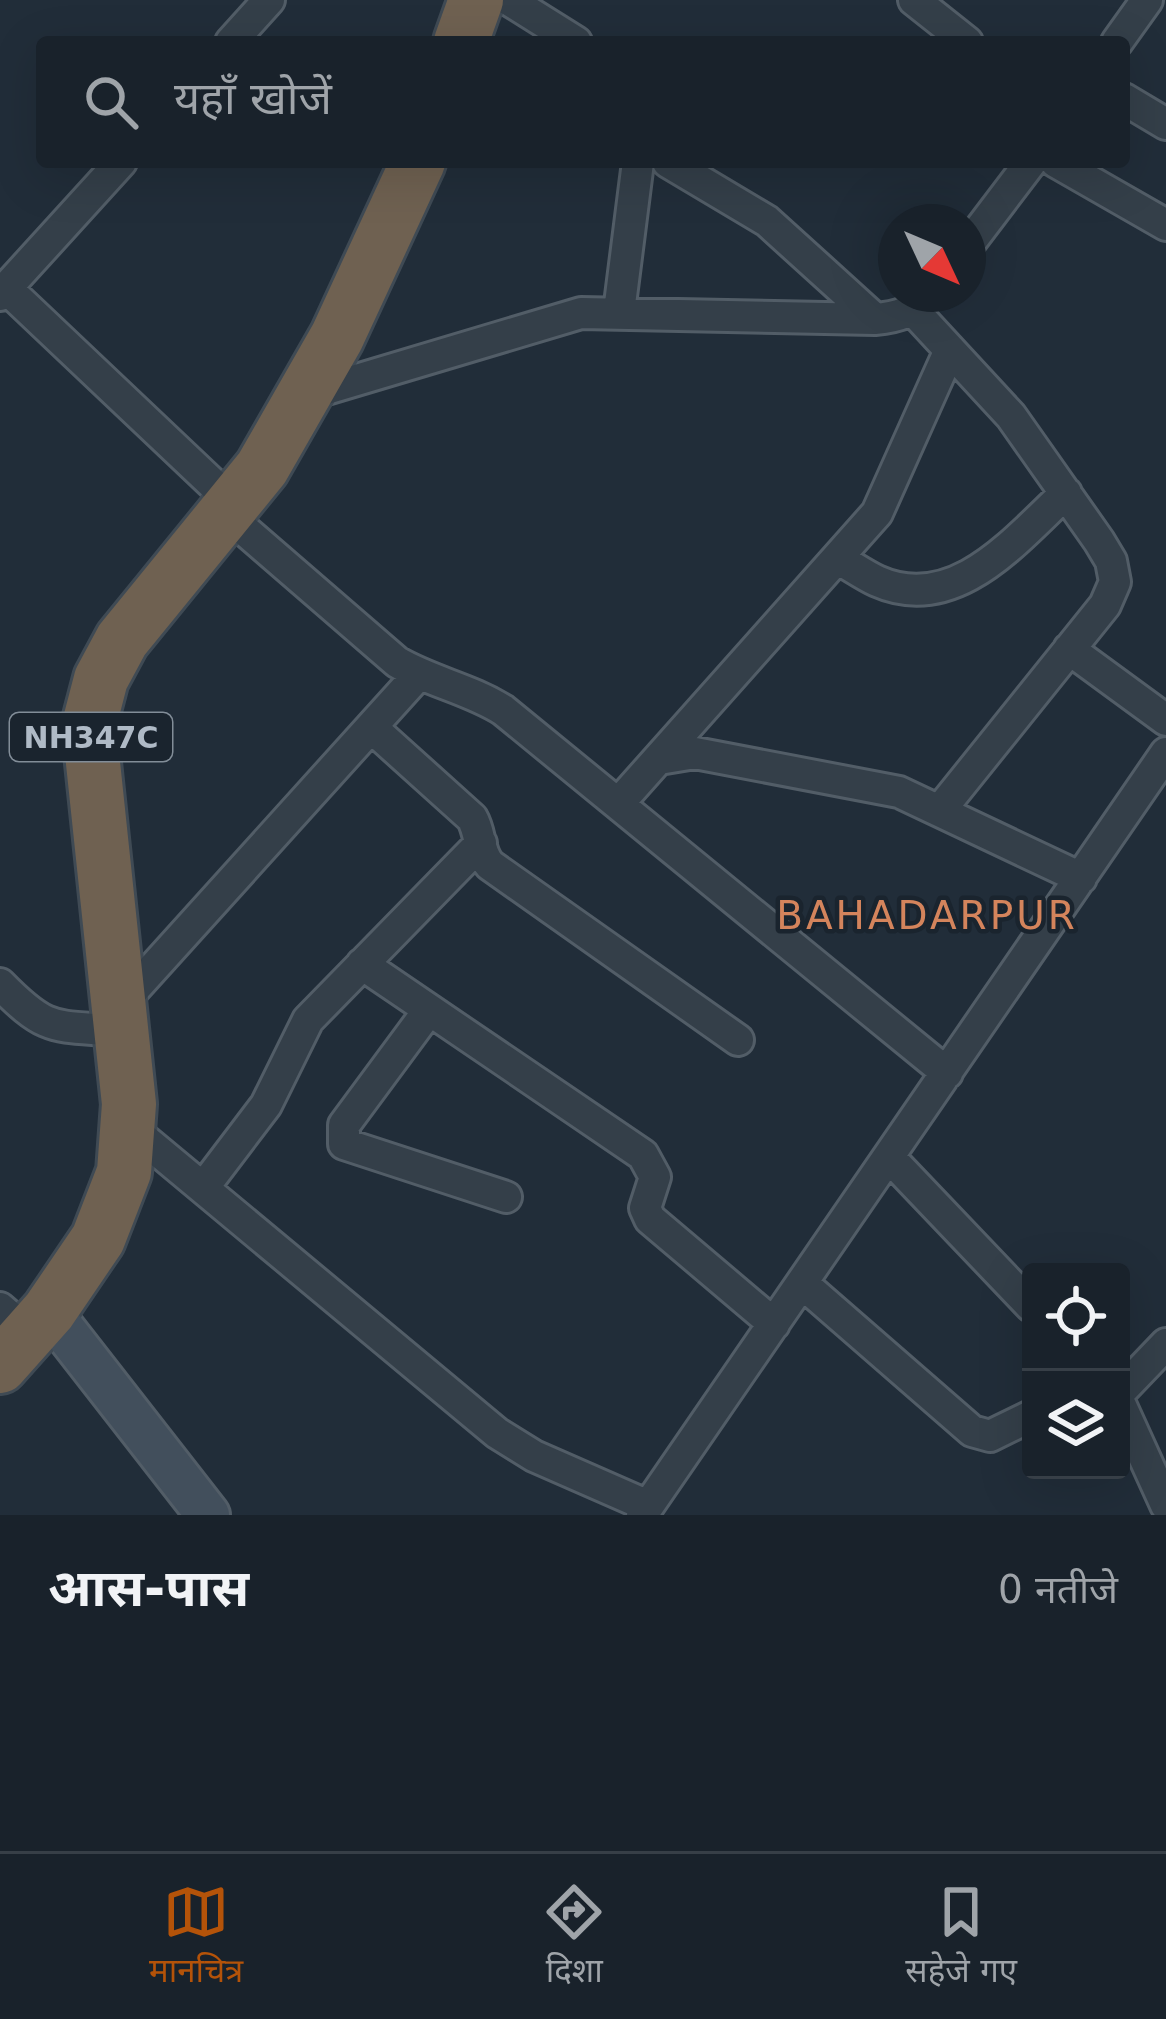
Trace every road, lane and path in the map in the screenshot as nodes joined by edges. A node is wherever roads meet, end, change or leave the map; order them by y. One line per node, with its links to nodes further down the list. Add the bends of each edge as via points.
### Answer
1 (269, 0): 6 (street)
2 (476, 0): 7 (highway)
3 (509, 0): 8 (street)
4 (914, 0): 9 (street)
5 (1150, 13): 10 (street)
6 (236, 36)
7 (463, 36)
8 (567, 36)
9 (959, 36)
10 (1124, 36)
11 (1130, 103): 12 (street)
12 (1166, 124)
13 (116, 168): 21 (street)
14 (415, 168): 27 (highway, NH347C)
15 (637, 168): 22 (street)
16 (678, 168): 25 (street, via 767,221)
17 (1026, 168): 19 (street)
18 (1066, 168): 20 (street)
19 (986, 221)
20 (1166, 225)
21 (3, 291): 29 (street)
22 (620, 312): 25 (street); 27 (street, via 564,317)
23 (905, 312): 25 (street)
24 (928, 312): 26 (street)
25 (875, 319)
26 (950, 350): 28 (street); 30 (street, via 885,501)
27 (303, 396): 29 (highway, NH347C)
28 (1066, 493): 30 (street, via 985,567 941,587 908,590); 31 (street, via 1112,561 1115,582)
29 (230, 509): 32 (street); 44 (highway, NH347C, via 122,640 89,725)
30 (837, 558): 36 (street)
31 (1070, 649): 33 (street); 38 (street)
32 (418, 674): 34 (street); 37 (street, via 503,710)
33 (1166, 720)
34 (371, 727): 39 (street, via 472,818); 44 (street)
35 (1166, 753): 40 (street)
36 (659, 759): 37 (street); 38 (street, via 694,754 853,782)
37 (618, 804): 46 (street)
38 (940, 809): 40 (street)
39 (481, 843): 41 (street); 45 (street, via 490,865)
40 (1081, 878): 46 (street)
41 (362, 964): 43 (street); 49 (street, via 308,1020 266,1105)
42 (0, 984): 44 (street, via 47,1025)
43 (429, 1010): 50 (street, via 344,1125 344,1144); 53 (street, via 643,1155 655,1177 645,1208 650,1219)
44 (119, 1019): 47 (highway, NH347C)
45 (738, 1040)
46 (947, 1073): 48 (street)
47 (128, 1125): 49 (street); 54 (highway, NH347C, via 124,1172 98,1239)
48 (889, 1157): 51 (street); 52 (street)
49 (203, 1188): 60 (street, via 497,1433)
50 (506, 1197)
51 (802, 1283): 53 (street); 57 (street, via 972,1431 990,1436)
52 (1022, 1297)
53 (774, 1324): 60 (street)
54 (20, 1330): 61 (main road)
55 (1166, 1345): 56 (street)
56 (1130, 1381)
57 (1022, 1420)
58 (1130, 1426): 59 (street)
59 (1166, 1504)
60 (645, 1510)
61 (208, 1515)

